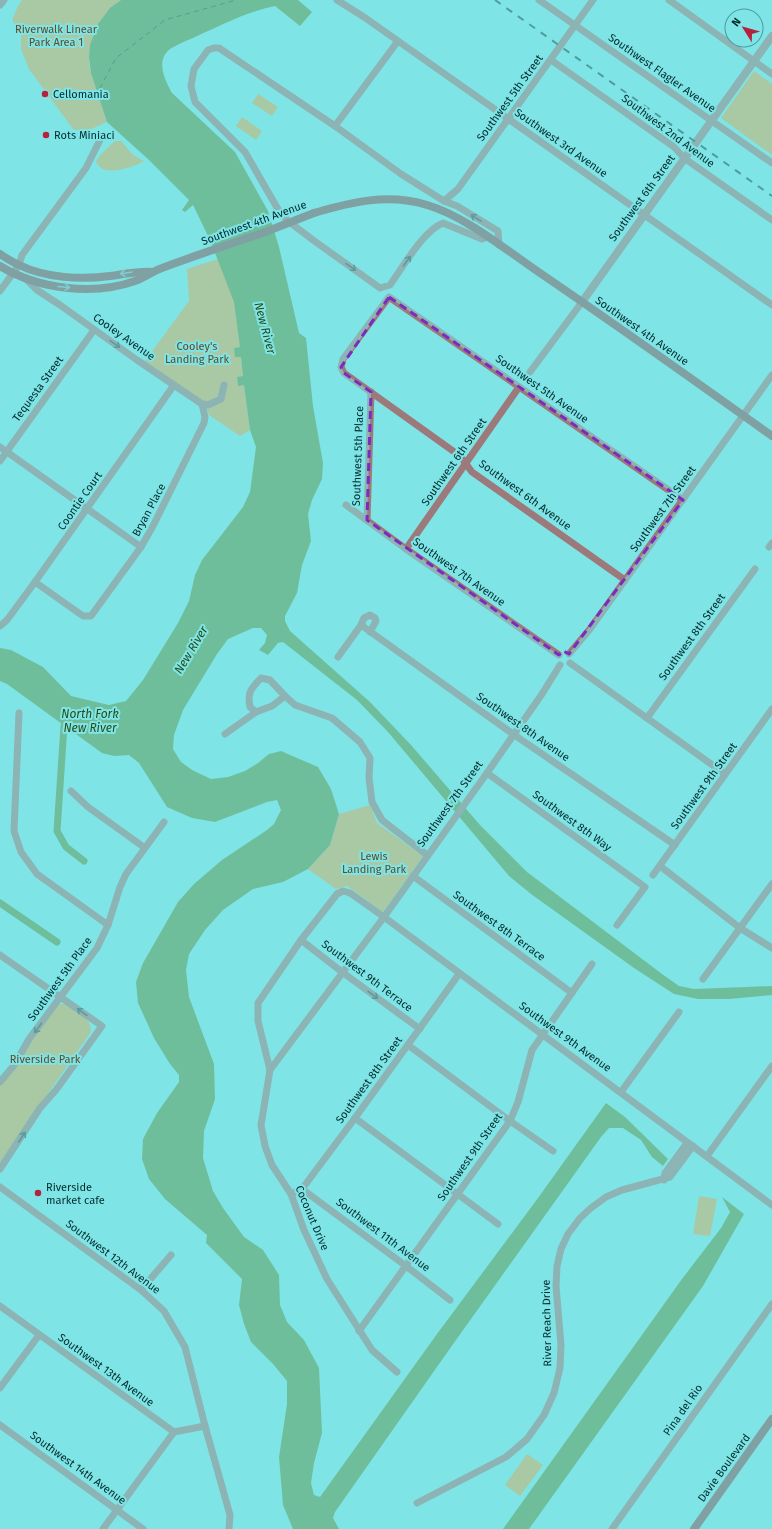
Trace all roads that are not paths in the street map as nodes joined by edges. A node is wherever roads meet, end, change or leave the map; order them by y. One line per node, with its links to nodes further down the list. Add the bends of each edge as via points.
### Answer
1 (4, 0): 6 (street)
2 (337, 0): 9 (street, Southwest 3rd Avenue)
3 (539, 0): 7 (street, Southwest Flagler Avenue)
4 (593, 0): 7 (street, Southwest 5th Street)
5 (669, 0): 11 (street)
6 (0, 5)
7 (575, 26): 10 (street, Southwest 5th Street); 14 (street, Southwest Flagler Avenue)
8 (772, 36): 11 (street, Southwest 6th Street)
9 (398, 41): 13 (street, Southwest 3rd Avenue); 15 (street)
10 (551, 60): 13 (street, Southwest 5th Street); 17 (street, Southwest 2nd Avenue, via 674,147)
11 (754, 61): 12 (street); 14 (street, Southwest 6th Street)
12 (772, 74)
13 (509, 119): 19 (street, Southwest 5th Street); 22 (street, Southwest 3rd Avenue)
14 (712, 120): 17 (street, Southwest 6th Street); 18 (street, Southwest Flagler Avenue)
15 (335, 126): 20 (street); 24 (street, one-way to 24, via 219,48 208,50 194,69 191,86 195,102 245,152 279,211 322,247 380,288 390,285 427,233 443,222 482,239)
16 (100, 140): 27 (street, via 86,168 22,255)
17 (684, 158): 22 (street, Southwest 6th Street); 23 (street, Southwest 2nd Avenue)
18 (772, 163)
19 (458, 189): 20 (street, Southwest 5th Street); 21 (street)
20 (444, 201): 21 (street)
21 (457, 206): 25 (street, one-way to 21, via 498,231)
22 (644, 214): 33 (street, Southwest 6th Street); 34 (street, Southwest 3rd Avenue)
23 (772, 220)
24 (488, 237): 25 (main road, Southwest 4th Avenue); 29 (main road, Southwest 4th Avenue, bridge, via 457,217 425,204 385,199 364,200 314,213)
25 (499, 245): 33 (main road, Southwest 4th Avenue)
26 (0, 254): 27 (main road)
27 (19, 265): 29 (main road, one-way to 27, via 79,277 50,275); 30 (street)
28 (0, 266): 30 (main road, Southwest 4th Avenue)
29 (157, 270): 31 (main road, Southwest 4th Avenue, one-way to 29, via 60,287 108,288 135,281)
30 (12, 274): 31 (main road, Southwest 4th Avenue); 32 (street)
31 (26, 279): 35 (street, Cooley Avenue, via 37,290)
32 (0, 291)
33 (582, 302): 37 (street, Southwest 6th Street); 44 (main road, Southwest 4th Avenue)
34 (772, 305)
35 (94, 330): 40 (street, Cooley Avenue, one-way to 40); 46 (street, Tequesta Street)
36 (341, 367): 41 (street, Southwest 5th Avenue, via 343,360 389,297); 42 (street, Southwest 6th Avenue, via 344,373)
37 (530, 372)
38 (772, 375): 44 (street, Southwest 7th Street)
39 (224, 384): 43 (street, via 221,399 208,405)
40 (174, 385): 43 (street, Cooley Avenue); 51 (street, Coontie Court)
41 (519, 387): 48 (street, Southwest 6th Street); 49 (street, Southwest 5th Avenue)
42 (371, 392): 48 (street, Southwest 6th Avenue, via 460,456); 52 (street, Southwest 5th Place)
43 (202, 404): 53 (street, Bryan Place, via 204,423)
44 (743, 416): 45 (main road, Southwest 4th Avenue); 49 (street, Southwest 7th Street)
45 (772, 436)
46 (3, 449): 47 (street, Tequesta Street); 51 (street)
47 (0, 460)
48 (466, 464): 54 (street, Southwest 6th Street); 56 (street, Southwest 6th Avenue, via 472,472)
49 (683, 500): 56 (street, Southwest 7th Street)
50 (346, 504): 52 (street, Southwest 7th Avenue)
51 (88, 509): 53 (street); 57 (street, Coontie Court)
52 (367, 520): 54 (street, Southwest 7th Avenue)
53 (141, 547): 57 (street, Bryan Place, via 91,616 83,616)
54 (406, 549): 62 (street, Southwest 7th Avenue)
55 (755, 569): 70 (street, Southwest 8th Street)
56 (625, 580): 61 (street, Southwest 7th Street)
57 (35, 582): 59 (street, Coontie Court)
58 (361, 625): 60 (street, Southwest 8th Avenue); 60 (street, via 365,617 373,616 376,621); 63 (street)
59 (0, 626)
60 (370, 632): 72 (street, Southwest 8th Avenue)
61 (569, 654): 62 (street); 64 (street)
62 (559, 655): 65 (street)
63 (338, 657)
64 (570, 664): 65 (street, via 566,667); 70 (street)
65 (560, 665): 72 (street, Southwest 7th Street)
66 (285, 696): 68 (street, via 272,706); 68 (street, via 270,680 261,678 248,696 250,707); 79 (street, via 295,705 332,718 360,742 370,758 372,802 382,820)
67 (772, 709): 74 (street, Southwest 9th Street)
68 (256, 712): 71 (street)
69 (19, 713): 86 (street, via 14,831 21,852 37,874)
70 (647, 718): 74 (street)
71 (225, 734)
72 (513, 734): 73 (street, Southwest 7th Street); 77 (street, Southwest 8th Avenue)
73 (487, 773): 79 (street, Southwest 7th Street); 87 (street, Southwest 8th Way, via 645,887)
74 (725, 774): 77 (street, Southwest 9th Street)
75 (72, 791): 78 (street, via 88,807)
76 (164, 822): 78 (street, Southwest 5th Place)
77 (675, 845): 80 (street, Southwest 9th Street)
78 (145, 848): 86 (street, Southwest 5th Place, via 126,874)
79 (427, 854): 82 (street, Southwest 7th Street)
80 (660, 866): 81 (street, Southwest 9th Street); 88 (street)
81 (653, 875)
82 (413, 876): 85 (street, Southwest 7th Street); 96 (street, Southwest 8th Terrace)
83 (772, 884): 88 (street)
84 (343, 891): 85 (street, Southwest 9th Avenue, via 350,893); 89 (street, Coconut Drive, via 337,894)
85 (384, 917): 93 (street, Southwest 7th Street); 94 (street, Southwest 9th Avenue)
86 (108, 925): 97 (street, Southwest 5th Place, via 97,948)
87 (617, 925)
88 (740, 928): 90 (street); 95 (street)
89 (301, 940): 93 (street, Southwest 9th Terrace); 103 (street, Coconut Drive, via 258,1003 258,1020)
90 (772, 948)
91 (0, 955): 97 (street)
92 (592, 964): 96 (street, Southwest 9th Street)
93 (342, 972): 99 (street, Southwest 9th Terrace, one-way to 99); 103 (street, Southwest 7th Street)
94 (459, 974): 99 (street, Southwest 8th Street); 100 (street, Southwest 9th Avenue)
95 (703, 979)
96 (572, 993): 100 (street, Southwest 9th Street)
97 (61, 997): 104 (street, Southwest 5th Place, one-way to 104); 111 (street, one-way to 97, via 40,1108 102,1026)
98 (679, 1012): 105 (street)
99 (420, 1029): 101 (street, Southwest 8th Street)
100 (542, 1034): 105 (street, Southwest 9th Avenue); 107 (street, Southwest 9th Street, via 532,1050 518,1102)
101 (408, 1045): 106 (street, Southwest 8th Street); 107 (street)
102 (772, 1066): 110 (street)
103 (270, 1070): 114 (street, Coconut Drive, via 261,1125 272,1165)
104 (0, 1082)
105 (621, 1092): 108 (street, Southwest 9th Avenue)
106 (356, 1118): 113 (street, Southwest 8th Street); 115 (street)
107 (510, 1121): 109 (street); 115 (street, Southwest 9th Street)
108 (690, 1144): 110 (street, Southwest 9th Avenue); 132 (street, River Reach Drive, via 665,1173 664,1180 622,1190 606,1197 580,1218 568,1234 557,1266 560,1368 554,1393 544,1415 528,1439 506,1457)
109 (553, 1151)
110 (707, 1156): 116 (street, Southwest 9th Avenue)
111 (0, 1169)
112 (0, 1187): 120 (street, Southwest 12th Avenue)
113 (302, 1189): 114 (street, Southwest 8th Street); 119 (street, Southwest 11th Avenue)
114 (291, 1194): 124 (street, Coconut Drive, via 304,1230 327,1279)
115 (459, 1194): 117 (street); 119 (street, Southwest 9th Street)
116 (772, 1205)
117 (498, 1224)
118 (171, 1255): 120 (street)
119 (406, 1266): 121 (street, Southwest 11th Avenue); 124 (street, Southwest 9th Street)
120 (142, 1290): 130 (street, Southwest 12th Avenue, via 164,1311 185,1347)
121 (450, 1300)
122 (772, 1304): 137 (street, Pina del Rio)
123 (0, 1306): 125 (street, Southwest 13th Avenue)
124 (359, 1331): 126 (street, Coconut Drive, via 372,1350)
125 (39, 1335): 127 (street); 131 (street, Southwest 13th Avenue)
126 (397, 1372)
127 (0, 1388)
128 (772, 1419): 138 (main road, Davie Boulevard)
129 (0, 1425): 133 (street, Southwest 14th Avenue)
130 (205, 1426): 131 (street); 134 (street, Southwest 12th Avenue, via 230,1515)
131 (174, 1432): 133 (street)
132 (417, 1503)
133 (117, 1510): 135 (street); 136 (street, Southwest 14th Avenue)
134 (230, 1527)
135 (103, 1529)
136 (143, 1529)
137 (612, 1529)
138 (694, 1529)

